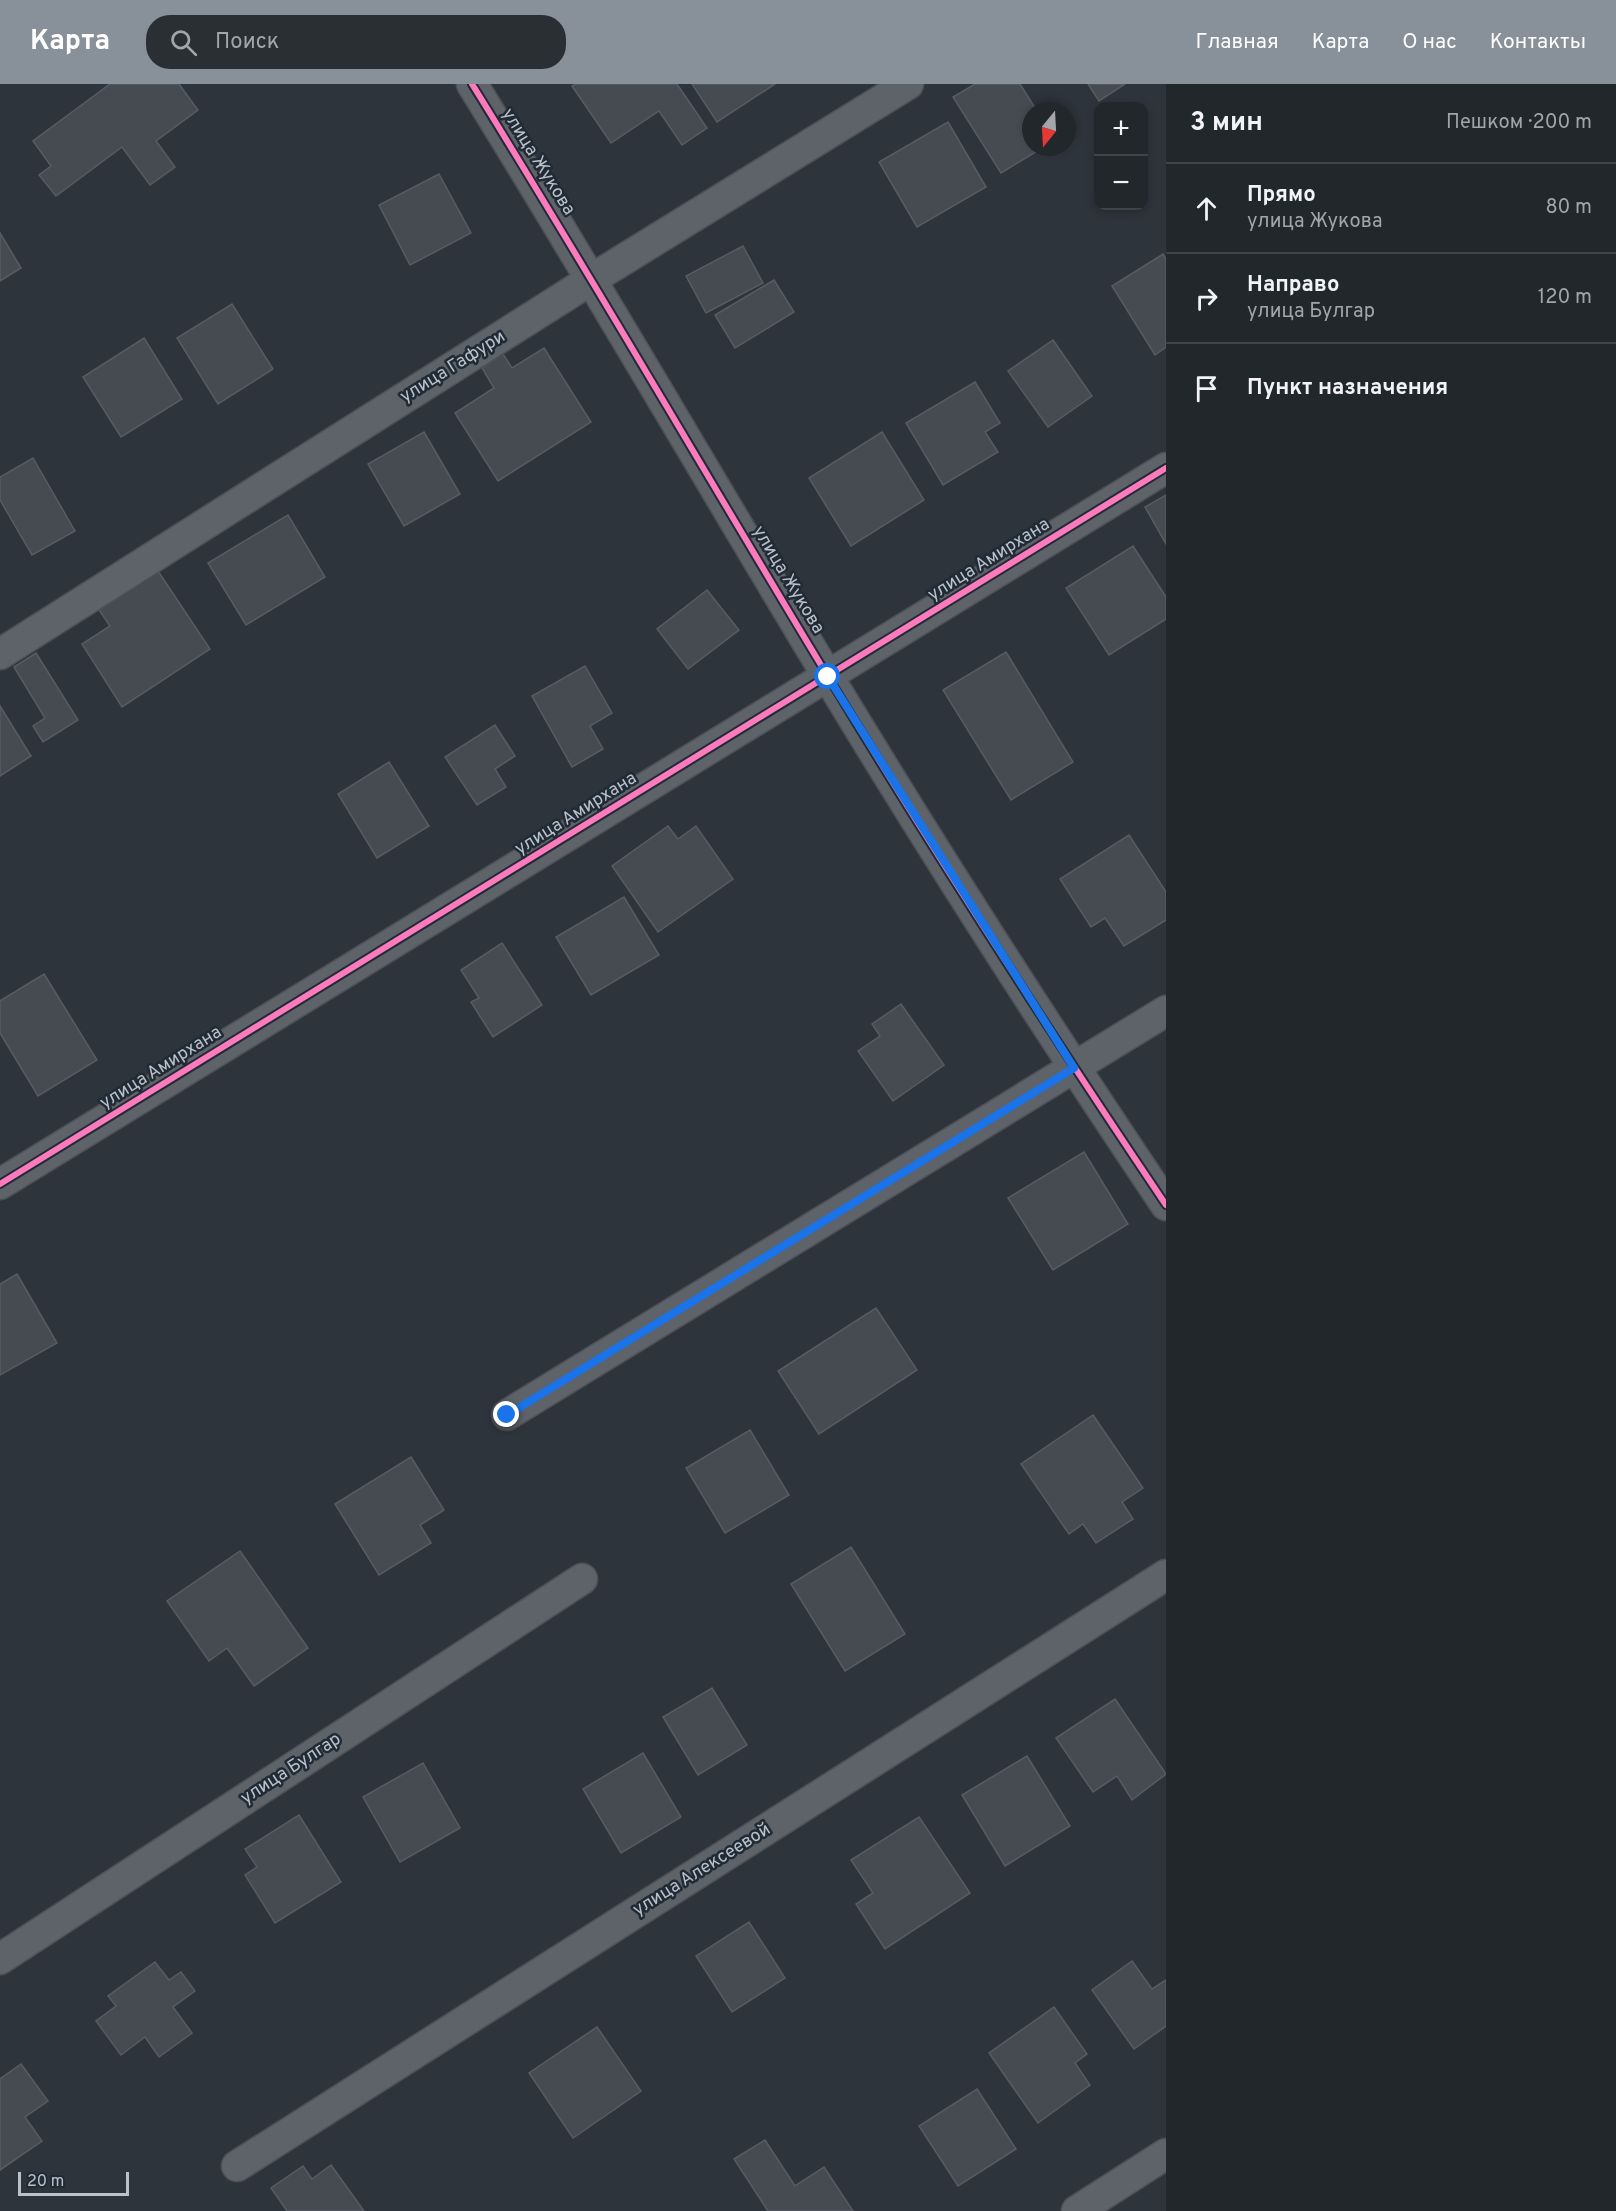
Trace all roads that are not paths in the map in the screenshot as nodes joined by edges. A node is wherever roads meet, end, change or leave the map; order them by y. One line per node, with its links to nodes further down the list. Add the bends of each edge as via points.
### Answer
1 (472, 84): 3 (street, улица Жукова)
2 (908, 84): 3 (street, улица Гафури)
3 (592, 279): 5 (street, улица Гафури); 6 (street, улица Жукова)
4 (1166, 468): 6 (street, улица Амирхана)
5 (0, 654)
6 (828, 677): 8 (street, улица Жукова); 9 (street, улица Амирхана)
7 (1166, 1011): 8 (street)
8 (1074, 1068): 10 (street, улица Жукова); 11 (street)
9 (0, 1184)
10 (1166, 1205)
11 (507, 1415)
12 (1166, 1575): 16 (street, улица Алексеевой)
13 (582, 1579): 14 (street, улица Булгар)
14 (0, 1959)
15 (1166, 2154): 17 (street)
16 (237, 2166)
17 (1077, 2211)

